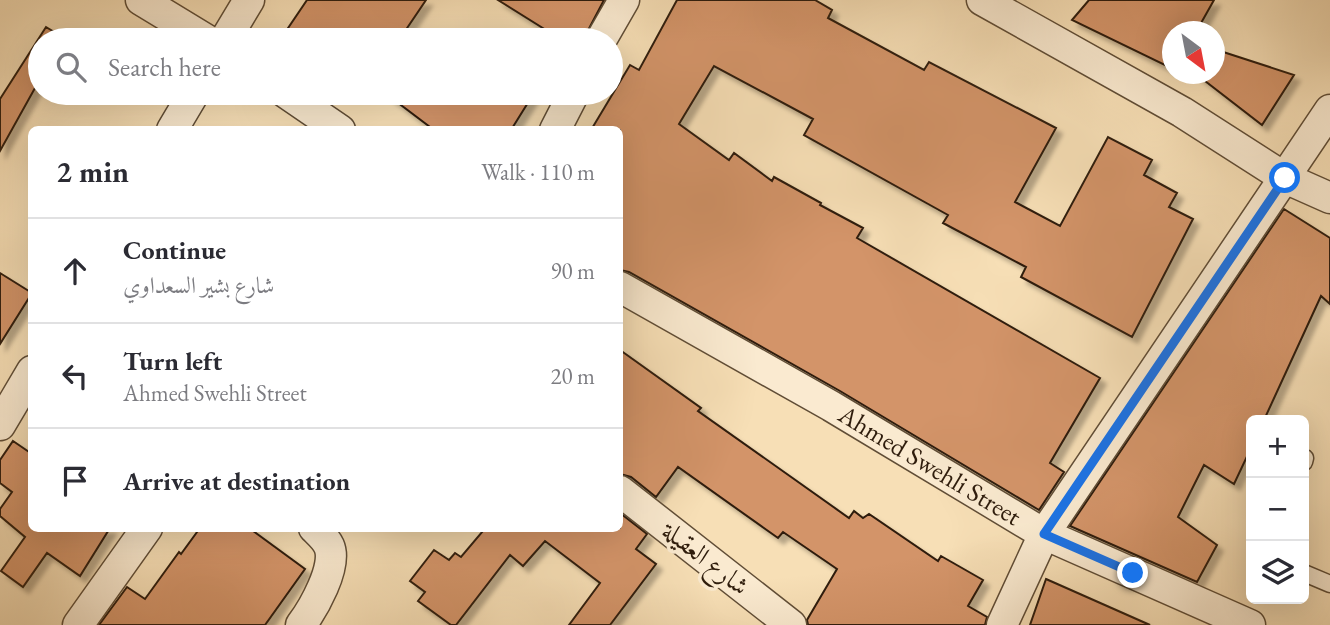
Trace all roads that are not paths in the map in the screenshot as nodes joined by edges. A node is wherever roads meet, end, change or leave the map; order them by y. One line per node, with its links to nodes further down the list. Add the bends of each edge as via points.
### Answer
1 (141, 0): 5 (street)
2 (249, 0): 6 (street)
3 (624, 0): 7 (street)
4 (982, 0): 15 (street, via 1182,112)
5 (187, 28)
6 (232, 28)
7 (608, 28)
8 (187, 105): 12 (street)
9 (304, 105): 13 (street)
10 (568, 105): 14 (street)
11 (1330, 110): 15 (street)
12 (174, 126)
13 (334, 126)
14 (557, 126)
15 (1285, 178): 16 (street); 23 (street)
16 (1330, 198)
17 (623, 289): 23 (street, Ahmed Swehli Street, via 831,405)
18 (28, 378): 19 (street)
19 (0, 425)
20 (623, 493): 28 (street, شارع العقيلة)
21 (144, 532): 26 (street)
22 (318, 532): 27 (street, via 331,555 328,575)
23 (1044, 534): 29 (street); 30 (street, Ahmed Swehli Street)
24 (1309, 575): 25 (lane)
25 (1330, 584)
26 (78, 625)
27 (301, 625)
28 (791, 625)
29 (1002, 625)
30 (1250, 625)

